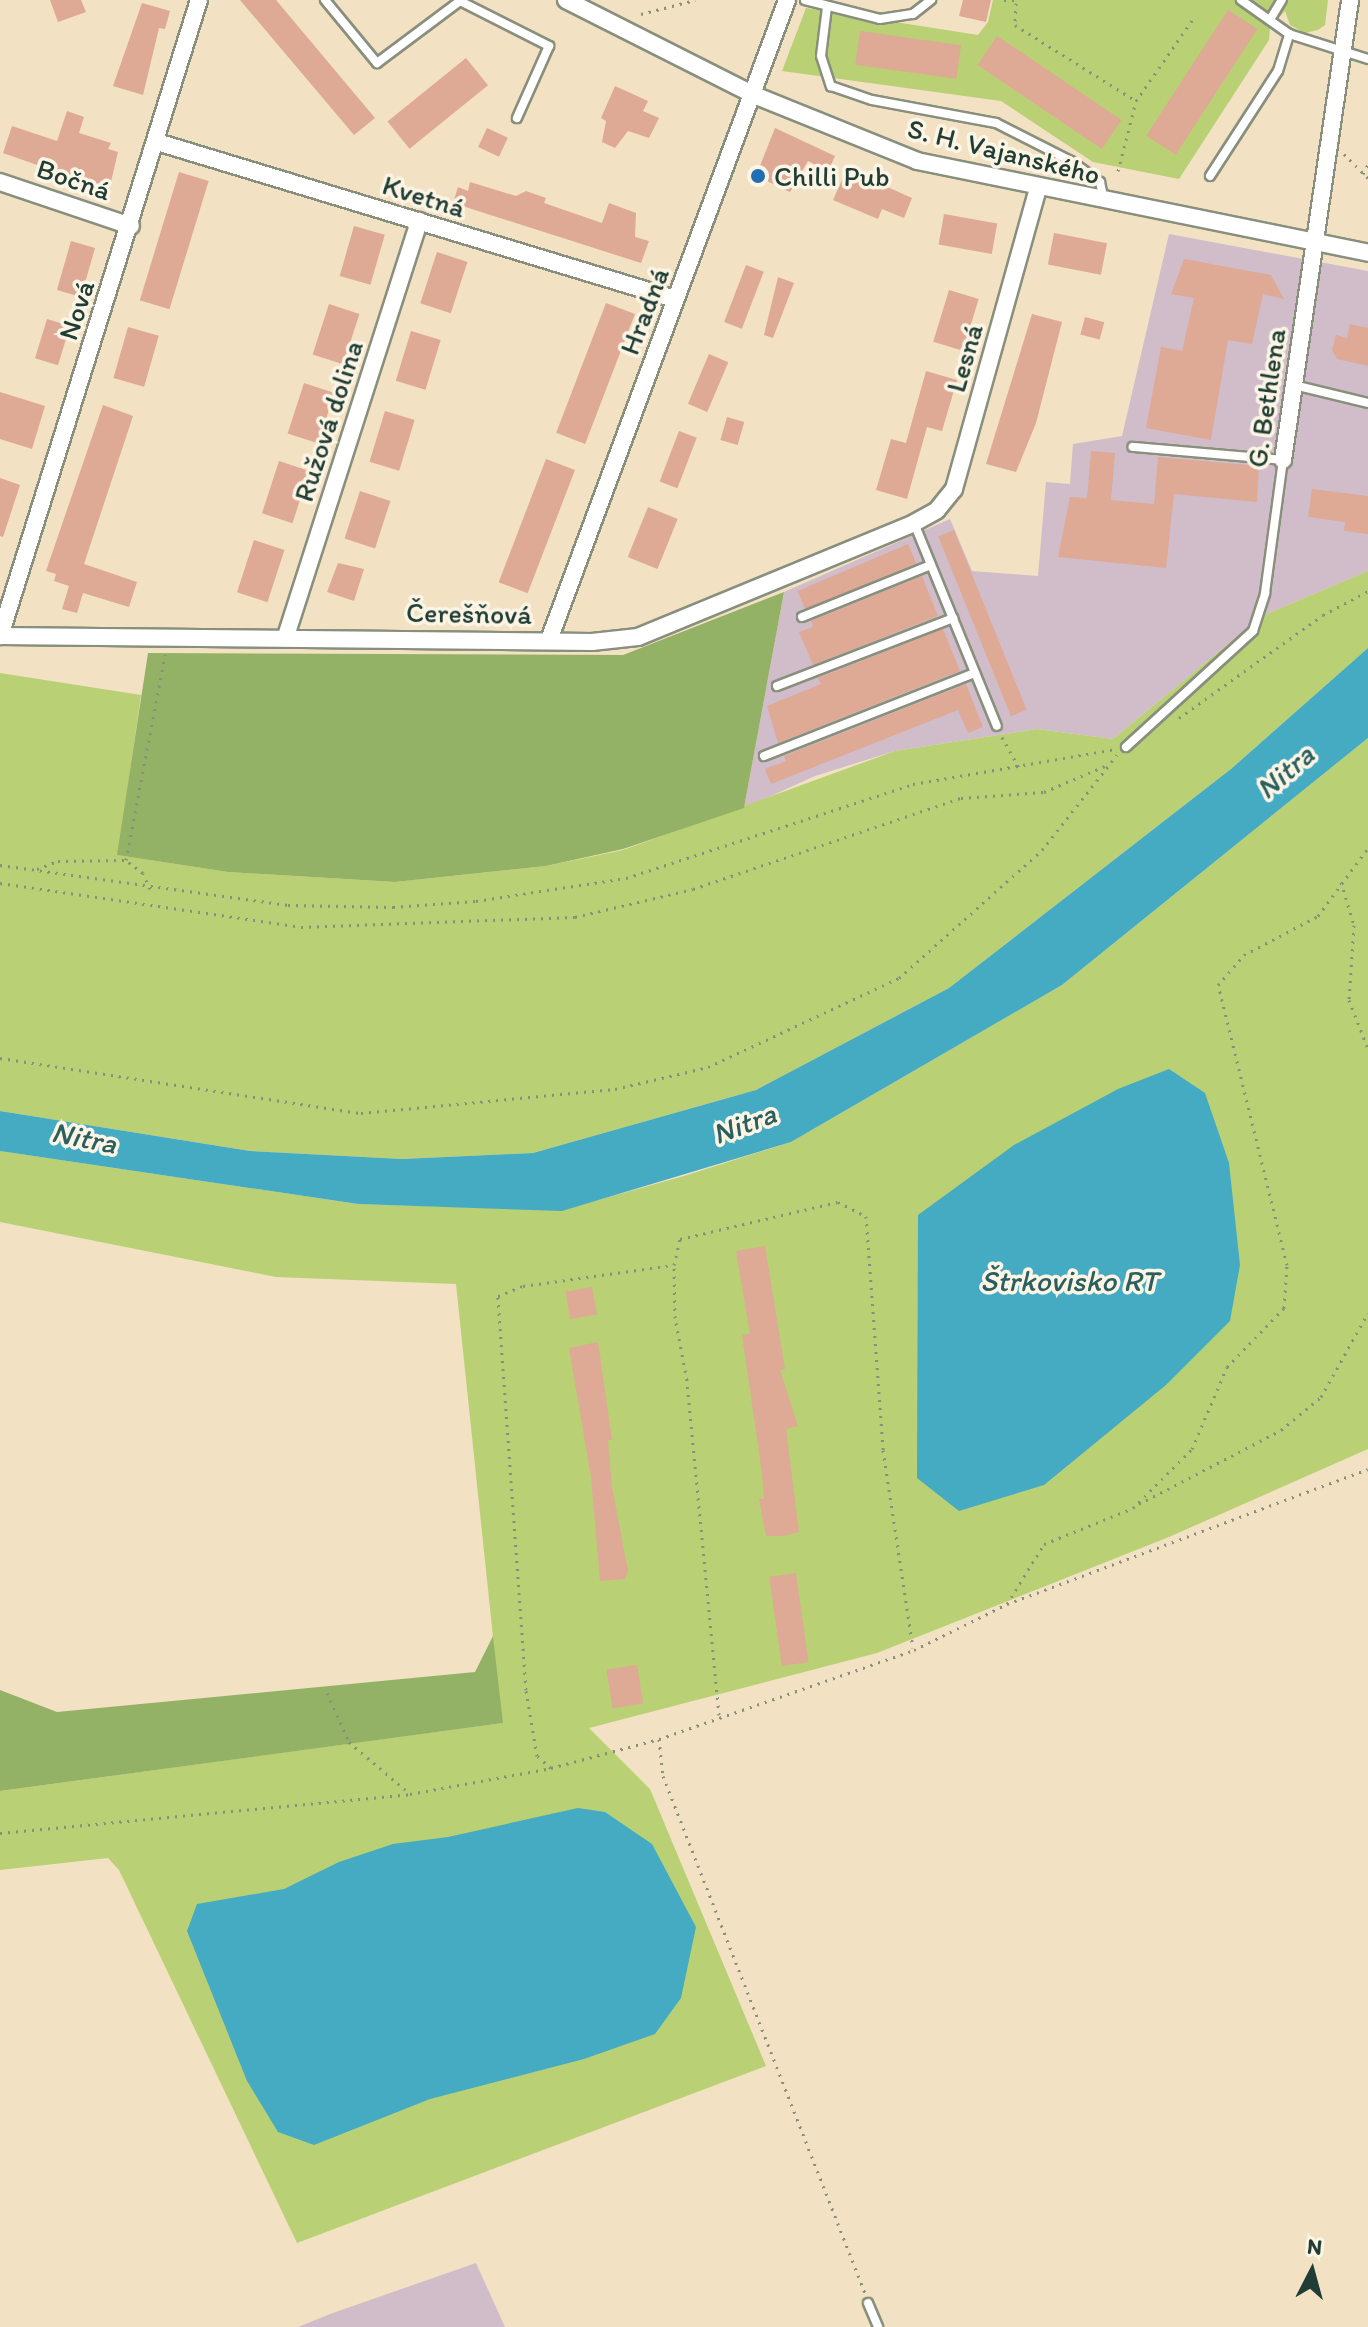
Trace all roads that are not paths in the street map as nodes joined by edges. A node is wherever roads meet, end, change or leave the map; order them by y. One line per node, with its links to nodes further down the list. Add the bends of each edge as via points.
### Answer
1 (199, 0): 17 (street, Nová)
2 (325, 0): 16 (lane, via 377,63 460,1 549,46)
3 (566, 0): 15 (street, S. H. Vajanského)
4 (787, 0): 15 (street, Hradná)
5 (805, 0): 10 (lane)
6 (931, 0): 10 (lane, via 913,14 895,18)
7 (1241, 0): 11 (lane)
8 (1282, 0): 11 (lane)
9 (1350, 0): 13 (street, G. Bethlena)
10 (827, 7): 21 (lane, via 821,56 831,86 872,100 996,123 1100,182)
11 (1271, 18): 12 (lane)
12 (1289, 34): 13 (lane); 18 (lane, via 1278,71)
13 (1342, 50): 14 (lane); 24 (street, G. Bethlena)
14 (1368, 59)
15 (754, 95): 20 (street, S. H. Vajanského, via 917,161); 26 (street, Hradná)
16 (517, 118)
17 (157, 142): 22 (street, Kvetná); 23 (street, Nová)
18 (1210, 176)
19 (0, 182): 23 (street, Bočná)
20 (1038, 189): 21 (street, S. H. Vajanského); 31 (street, Lesná, via 954,489 937,510)
21 (1104, 202): 24 (street, S. H. Vajanského)
22 (419, 221): 26 (street, Kvetná); 36 (street, Ružová dolina)
23 (131, 226): 35 (street, Nová)
24 (1315, 242): 25 (street, S. H. Vajanského); 27 (street, G. Bethlena)
25 (1368, 253)
26 (675, 299): 37 (street, Hradná)
27 (1294, 385): 28 (lane); 30 (street, G. Bethlena)
28 (1368, 403)
29 (1133, 447): 30 (lane)
30 (1283, 460): 41 (lane, G. Bethlena, via 1265,593 1253,631)
31 (914, 523): 32 (lane); 37 (street, Čerešňová, via 638,637)
32 (931, 565): 33 (lane); 34 (lane)
33 (802, 617)
34 (953, 618): 38 (lane); 39 (lane)
35 (0, 636): 36 (street, Čerešňová)
36 (286, 636): 37 (street, Čerešňová)
37 (549, 640)
38 (975, 673): 40 (lane); 42 (lane)
39 (777, 686)
40 (997, 726)
41 (1126, 747)
42 (764, 756)
43 (868, 2303): 44 (lane)
44 (878, 2327)

